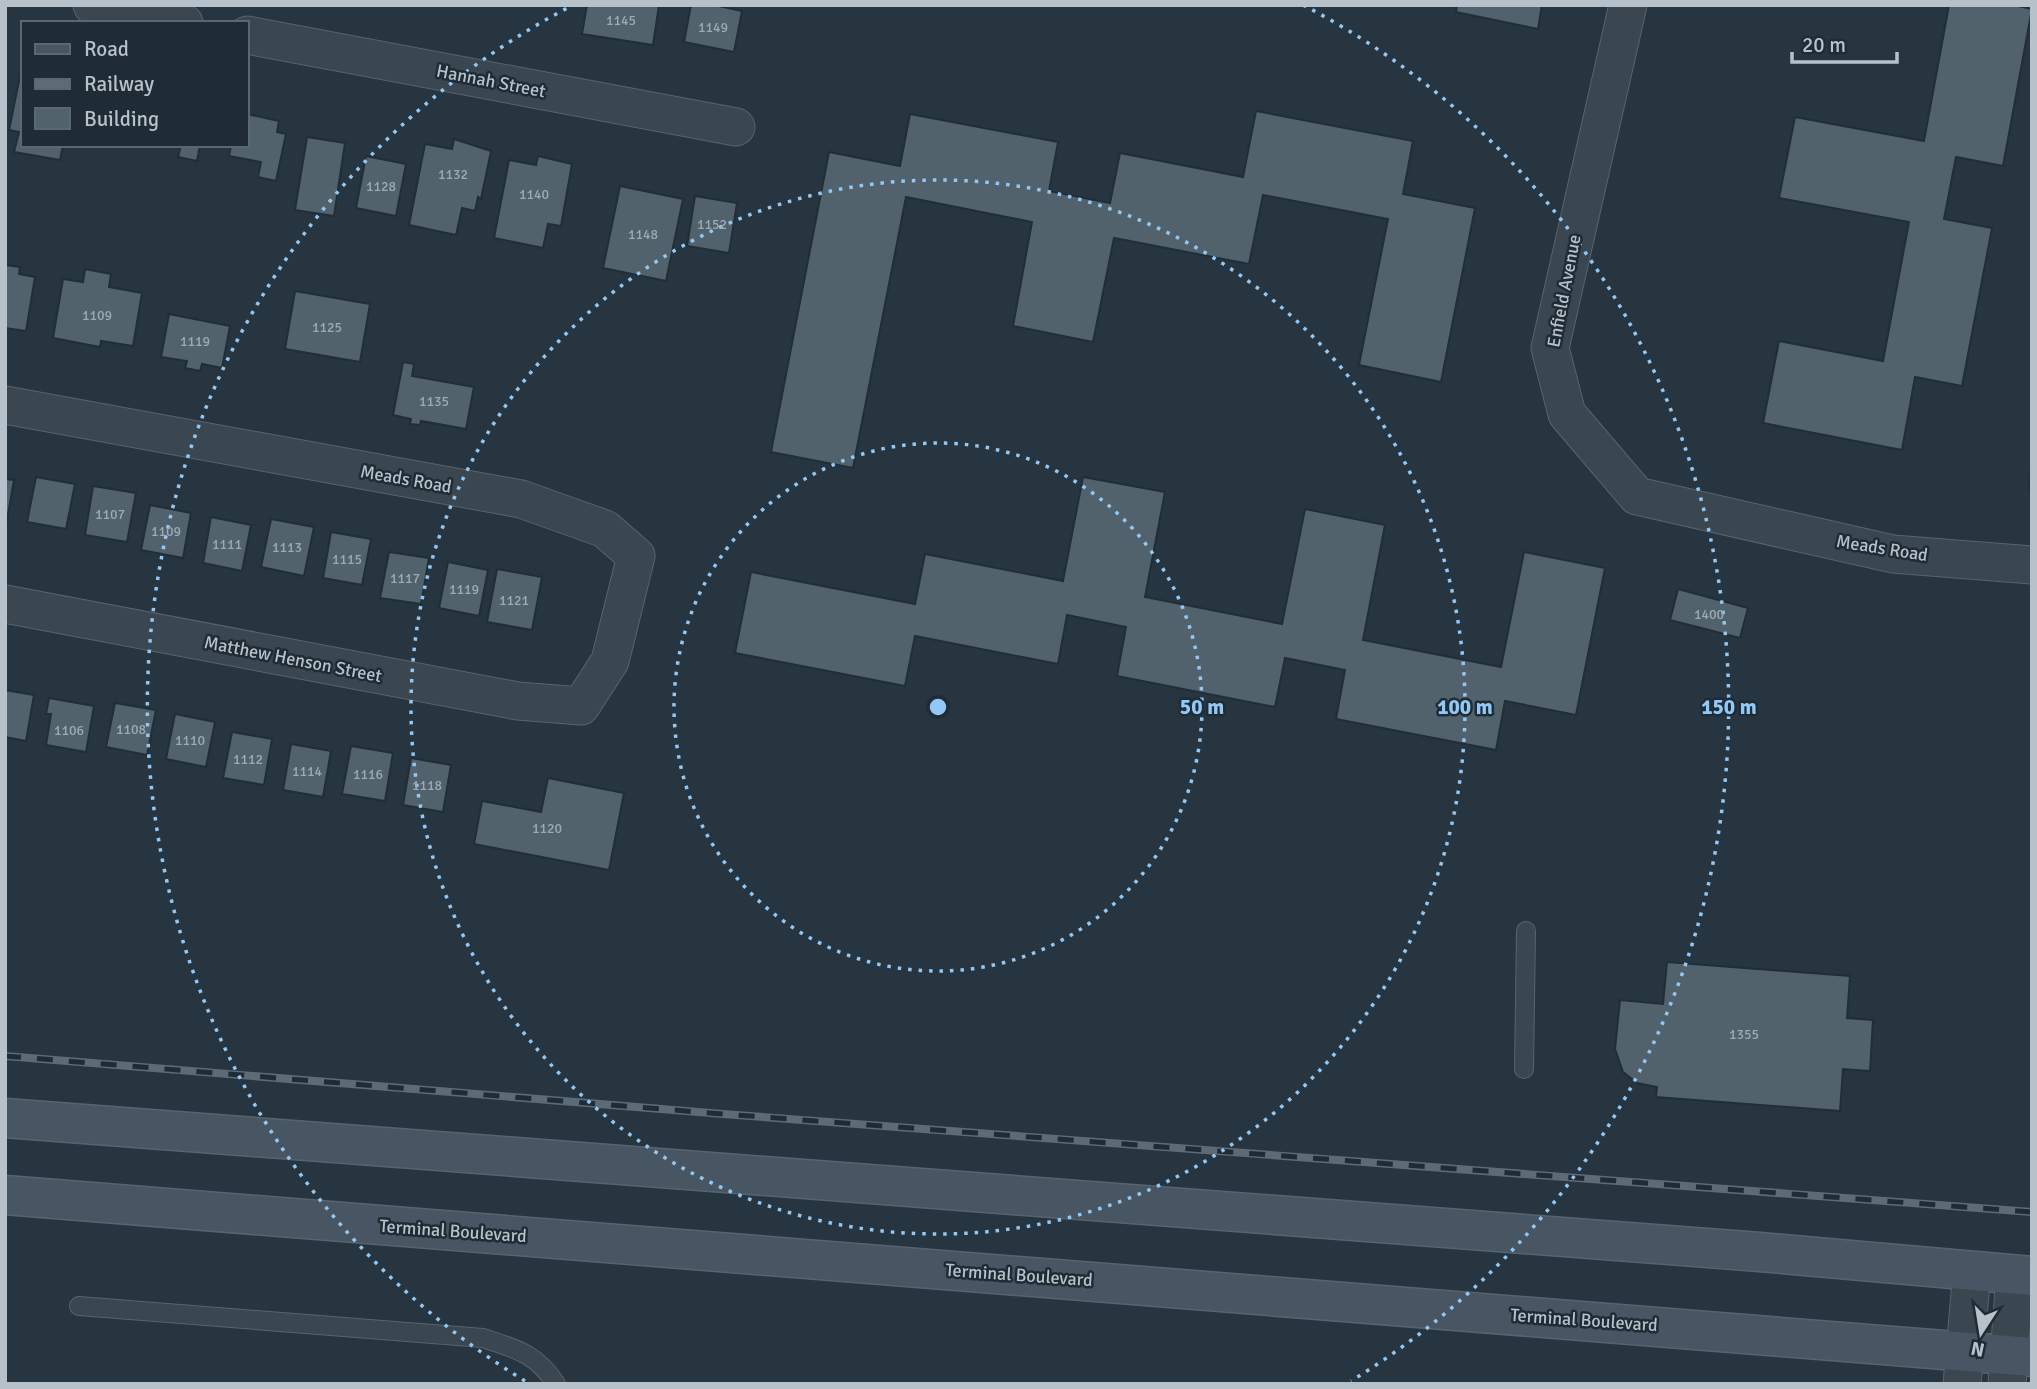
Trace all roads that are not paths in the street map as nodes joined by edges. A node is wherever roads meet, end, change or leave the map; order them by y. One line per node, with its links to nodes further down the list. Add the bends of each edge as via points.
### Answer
1 (92, 5): 3 (street)
2 (1629, 5): 7 (street, Enfield Avenue, via 1550,348 1567,414 1637,496)
3 (174, 21)
4 (248, 34): 5 (street, Hannah Street)
5 (736, 127)
6 (5, 405): 10 (street, Meads Road, via 521,499 605,529 636,556 610,662)
7 (1734, 518): 8 (street, Meads Road, via 1893,554)
8 (2032, 565)
9 (5, 604): 10 (street, Matthew Henson Street, via 518,701)
10 (581, 706)
11 (1527, 931): 12 (lane)
12 (1524, 1069)
13 (5, 1118): 15 (main road)
14 (5, 1195): 19 (main road, Terminal Boulevard)
15 (1972, 1271): 16 (main road); 19 (street)
16 (2023, 1275): 18 (street)
17 (79, 1306): 20 (lane, via 483,1338 525,1352 544,1365)
18 (2016, 1365): 19 (main road, Terminal Boulevard)
19 (1964, 1367)
20 (556, 1384)

